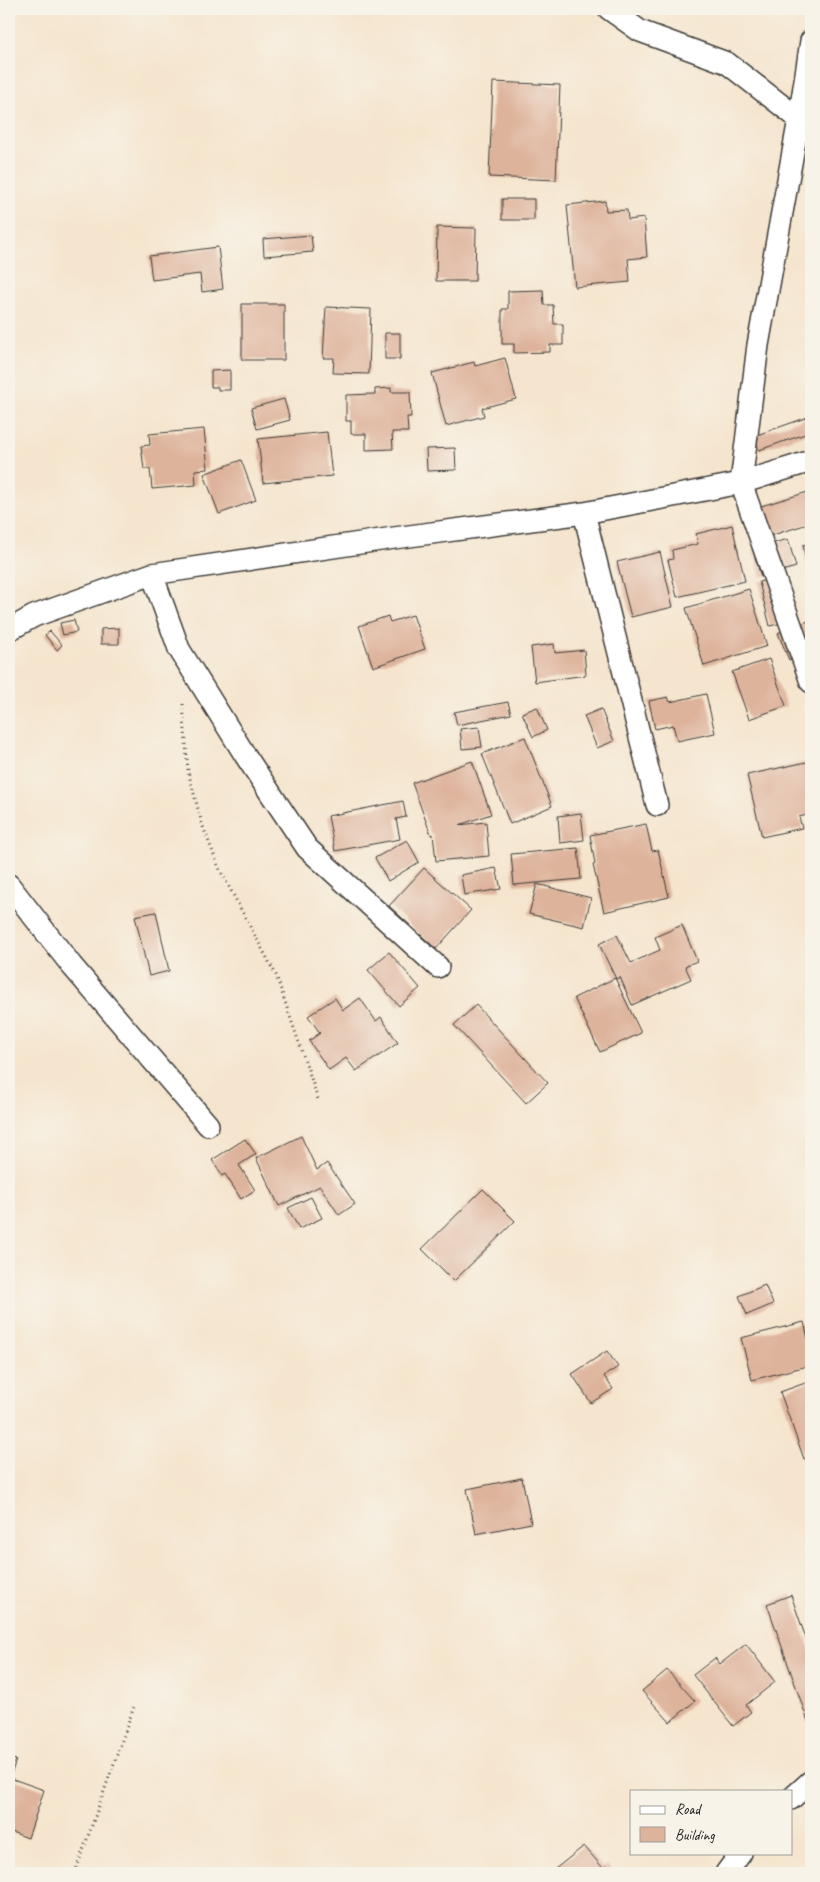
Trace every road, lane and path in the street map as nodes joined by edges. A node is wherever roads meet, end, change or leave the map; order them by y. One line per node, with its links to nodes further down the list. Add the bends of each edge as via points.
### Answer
1 (609, 9): 3 (street, via 640,31 727,63)
2 (811, 41): 3 (street)
3 (799, 119): 5 (street, via 758,345)
4 (811, 460): 5 (street)
5 (742, 483): 6 (street); 9 (street)
6 (584, 513): 7 (street); 11 (street)
7 (152, 574): 8 (street, via 34,616); 13 (street, via 179,649 307,848)
8 (9, 630)
9 (811, 682)
10 (182, 696): 14 (path, via 188,771 202,824 220,868 276,975)
11 (657, 806)
12 (9, 885): 15 (street, via 72,966)
13 (438, 967)
14 (319, 1102)
15 (208, 1125)
16 (135, 1704): 20 (path)
17 (811, 1781): 18 (street)
18 (792, 1798)
19 (740, 1854): 21 (street)
20 (75, 1873)
21 (726, 1873)

